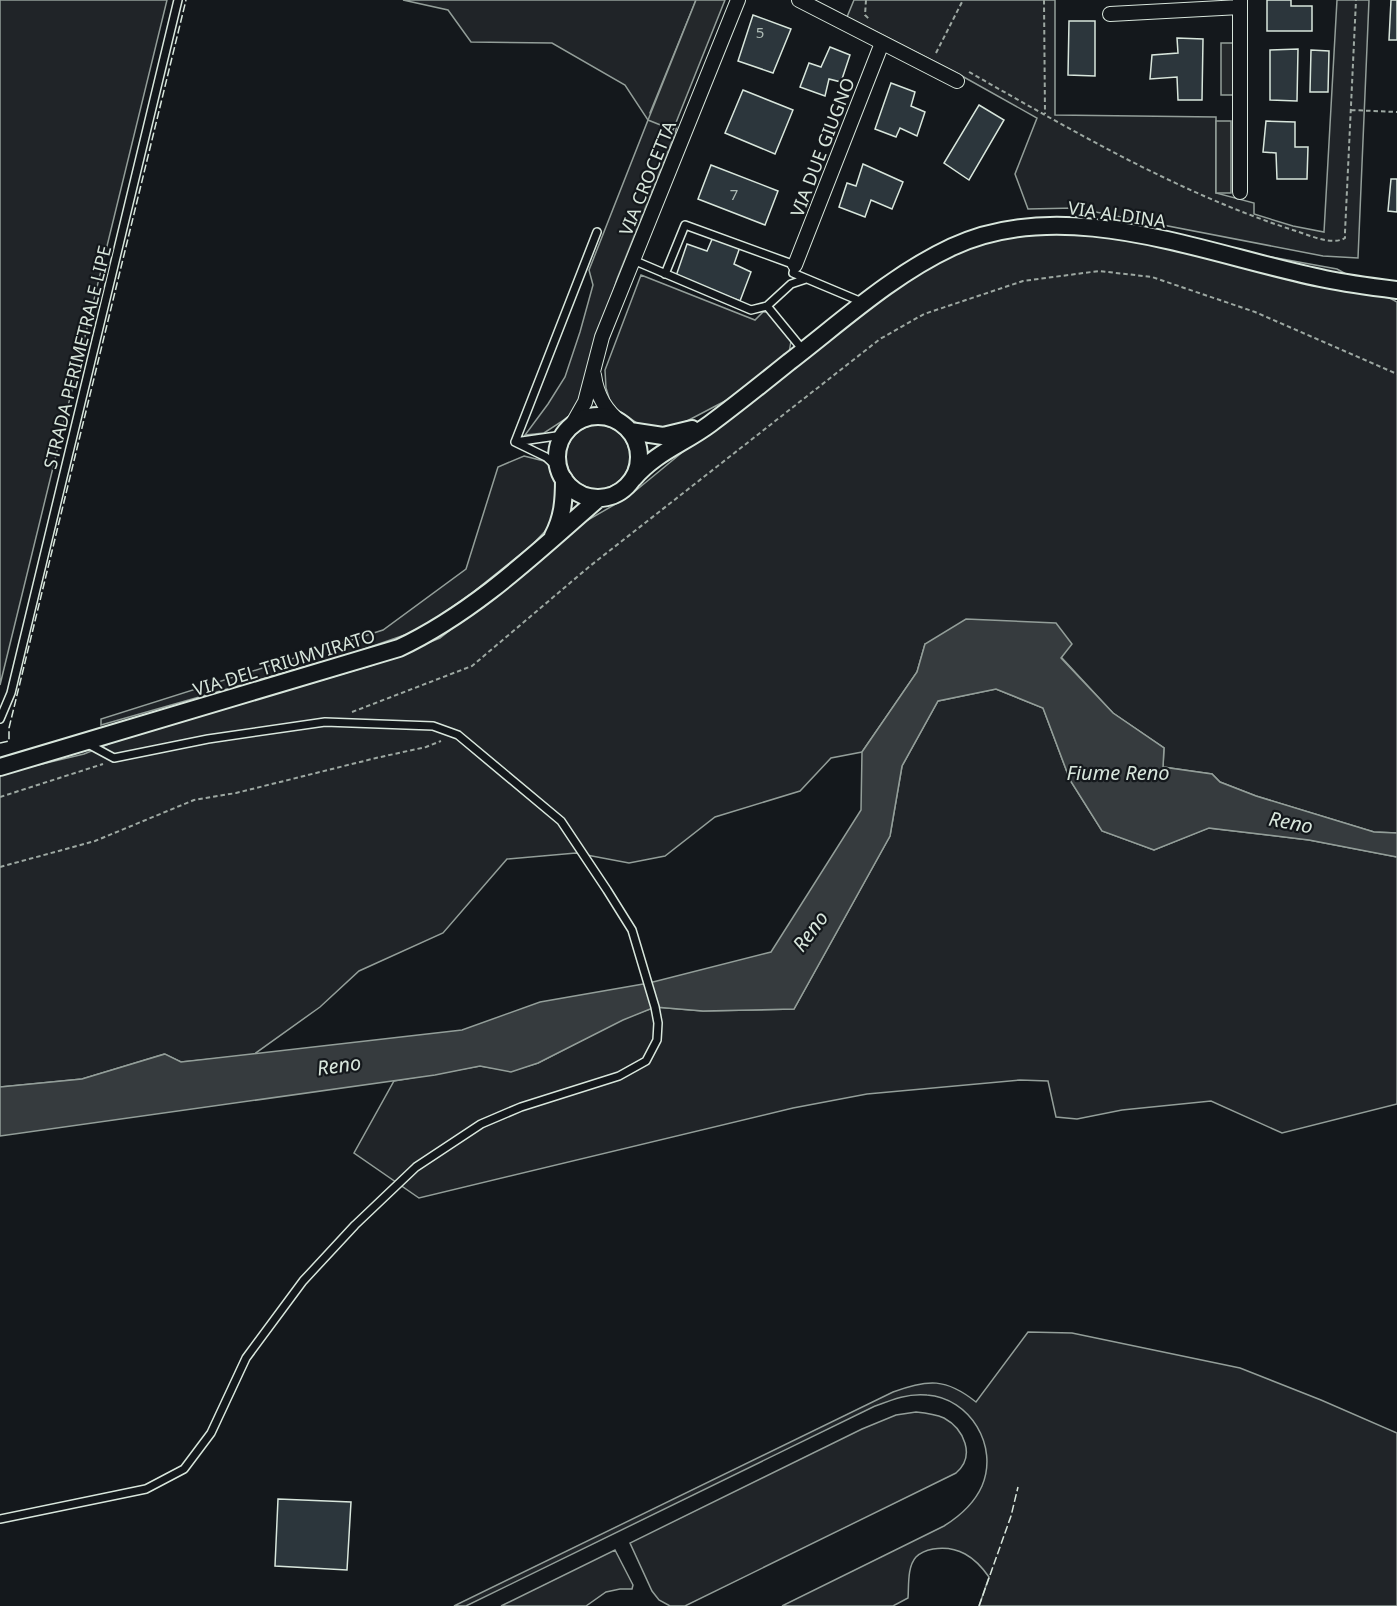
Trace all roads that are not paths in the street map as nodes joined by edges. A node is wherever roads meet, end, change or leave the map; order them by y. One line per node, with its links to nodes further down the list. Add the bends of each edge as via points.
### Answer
1 (178, 0): 27 (lane, STRADA PERIMETRALE LIPE, via 14,682)
2 (738, 0): 10 (street, VIA CROCETTA)
3 (799, 0): 6 (street)
4 (1240, 4): 5 (street); 8 (street)
5 (1110, 14)
6 (882, 43): 7 (street); 11 (street, VIA DUE GIUGNO)
7 (953, 79)
8 (1240, 192)
9 (597, 232): 22 (lane)
10 (633, 260): 12 (lane); 18 (street, VIA CROCETTA, via 602,337)
11 (795, 265): 12 (lane, via 685,225); 13 (lane, via 793,273)
12 (665, 274): 16 (lane, via 751,310)
13 (806, 279): 15 (lane); 16 (lane, via 791,284)
14 (1397, 290): 15 (street, VIA ALDINA, via 1324,279 1176,242 1053,225 1009,230 953,246)
15 (864, 303): 17 (street, VIA ALDINA)
16 (767, 306): 17 (lane)
17 (804, 350): 19 (street, VIA ALDINA)
18 (594, 370): 20 (street, VIA CROCETTA, via 602,403); 21 (street, VIA CROCETTA, via 585,402)
19 (737, 403): 20 (street, VIA ALDINA, via 678,434 663,436); 24 (street, VIA ALDINA, via 646,463)
20 (626, 428): 21 (street, via 602,416 582,419); 24 (street, via 639,454)
21 (568, 430): 22 (lane); 23 (street, via 557,459)
22 (515, 442): 23 (lane, via 546,457)
23 (562, 475): 25 (street, via 579,493); 26 (street, VIA DEL TRIUMVIRATO, via 564,506)
24 (633, 479): 25 (street, via 618,493)
25 (599, 498): 26 (street, VIA DEL TRIUMVIRATO)
26 (552, 539): 28 (street, VIA DEL TRIUMVIRATO, via 462,613 399,648)
27 (0, 719)
28 (84, 742): 29 (street, VIA DEL TRIUMVIRATO); 30 (lane, via 114,758 325,722 433,726 458,735 561,821 632,930 655,1007 657,1040 646,1061 619,1076 531,1103 481,1124 416,1167 303,1281 246,1358 211,1433 184,1469 146,1489)
29 (0, 767)
30 (0, 1519)

